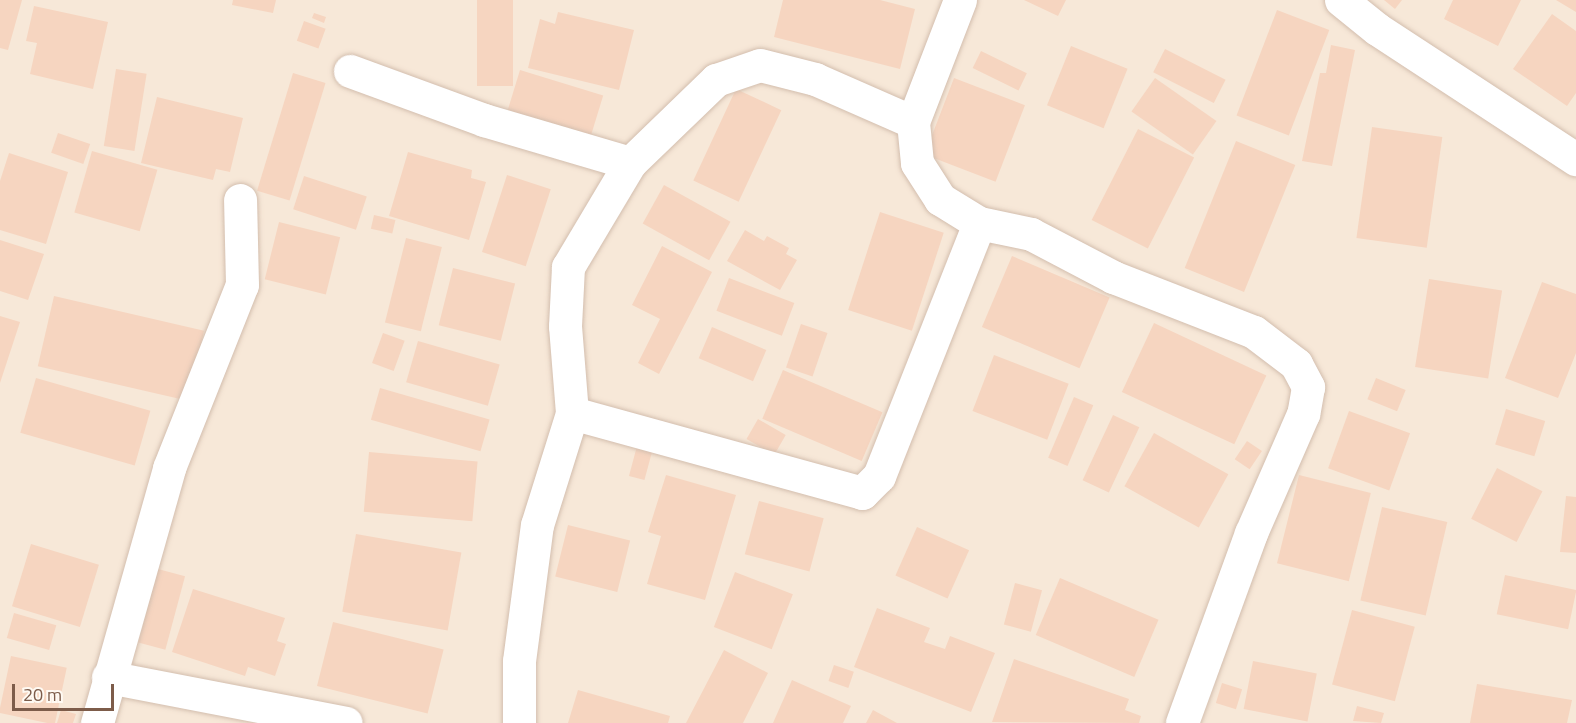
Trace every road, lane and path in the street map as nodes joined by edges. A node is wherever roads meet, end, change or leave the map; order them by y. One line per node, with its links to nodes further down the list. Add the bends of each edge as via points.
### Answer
1 (960, 0): 4 (street)
2 (1341, 0): 5 (street, via 1377,29)
3 (350, 71): 6 (street, via 484,120)
4 (913, 122): 6 (street, via 815,79 760,65 716,80); 8 (street, via 917,163 940,199)
5 (1576, 159)
6 (630, 163): 9 (street, via 568,267 565,326)
7 (240, 200): 10 (street, via 242,285 169,468)
8 (978, 223): 9 (street, via 879,476 862,494); 14 (street, via 1031,234 1113,277 1254,332 1296,364 1308,387 1303,414 1251,532)
9 (572, 413): 13 (street, via 537,525 519,662)
10 (108, 677): 11 (street); 12 (street)
11 (97, 723)
12 (346, 723)
13 (519, 723)
14 (1182, 723)

